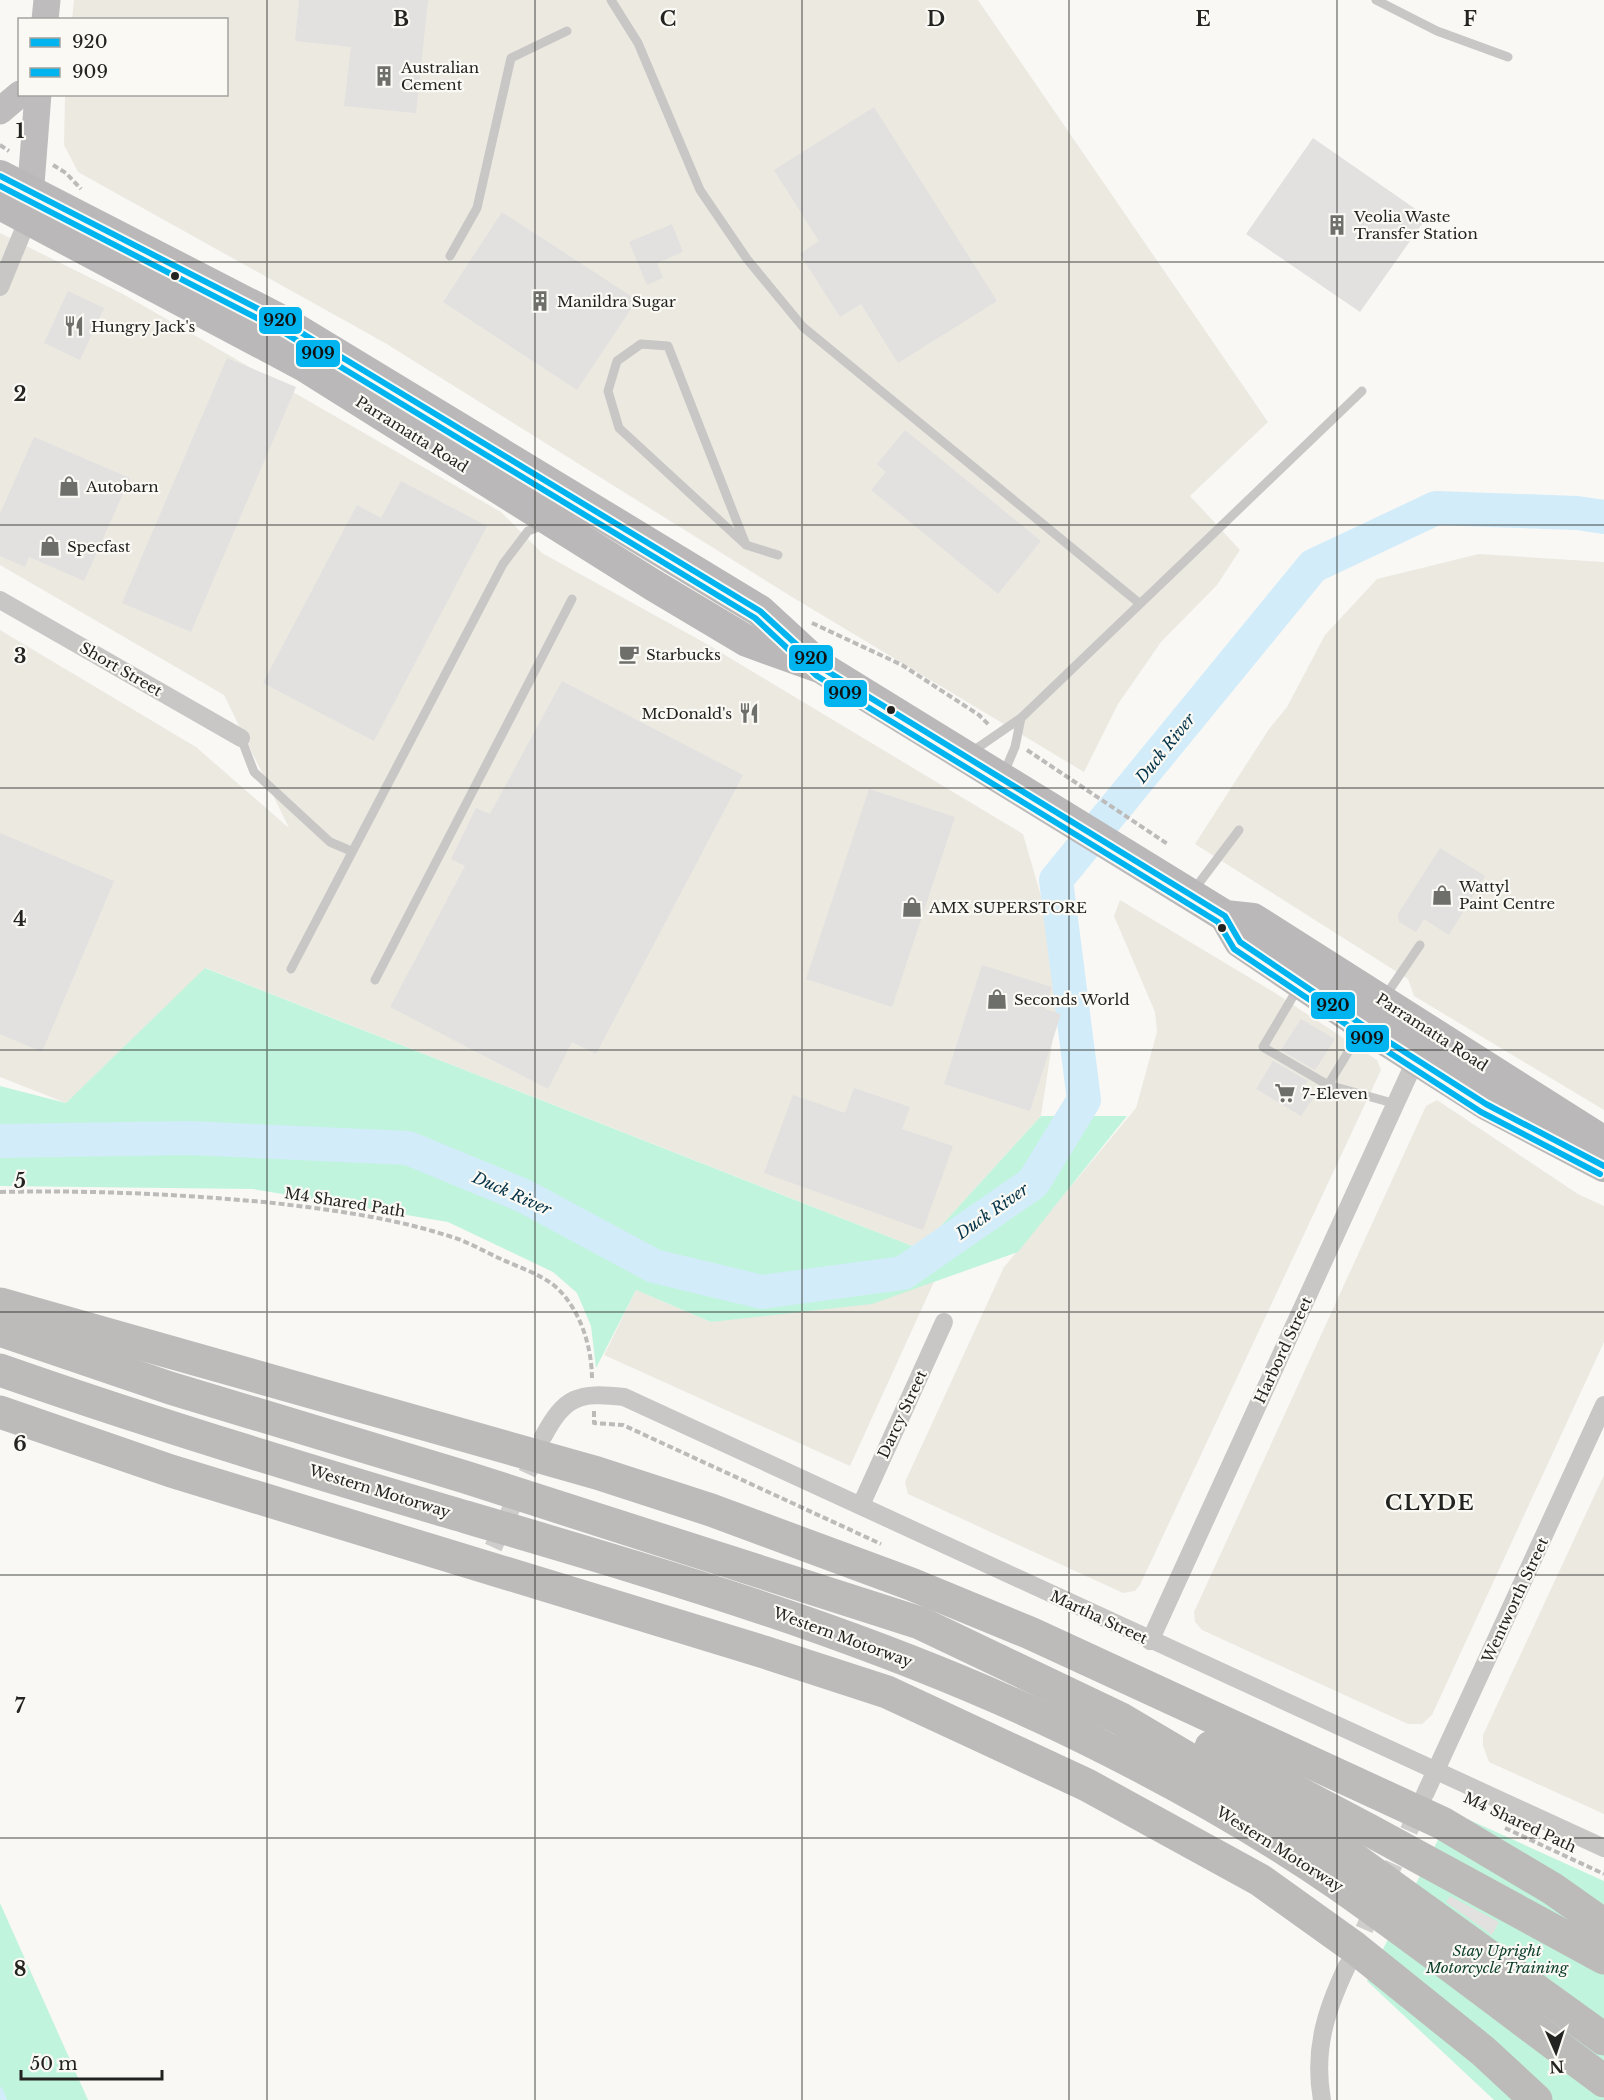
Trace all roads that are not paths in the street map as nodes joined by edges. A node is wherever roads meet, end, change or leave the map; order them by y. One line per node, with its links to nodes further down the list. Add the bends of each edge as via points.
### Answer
1 (47, 0): 4 (main road)
2 (611, 0): 21 (lane, via 638,43 700,190 747,259 803,327)
3 (1376, 0): 6 (lane, via 1437,31)
4 (45, 18)
5 (567, 31): 13 (lane, via 511,58 477,208)
6 (1508, 57)
7 (18, 96): 9 (main road)
8 (38, 96): 12 (main road)
9 (0, 111)
10 (1, 157): 12 (highway, Parramatta Road)
11 (0, 204): 12 (highway, Parramatta Road)
12 (29, 206): 14 (street); 16 (highway, Parramatta Road, via 303,365); 22 (highway, Parramatta Road, via 282,321 760,611)
13 (450, 256)
14 (0, 287)
15 (1362, 391): 21 (lane)
16 (552, 522): 22 (highway, Parramatta Road, via 747,641); 28 (lane, via 528,531 502,564)
17 (747, 545): 17 (lane, via 619,428 608,391 617,362 641,344 668,346); 18 (lane)
18 (778, 555)
19 (573, 599): 33 (lane)
20 (0, 600): 24 (street, Short Street)
21 (1139, 603): 23 (lane)
22 (822, 668): 25 (highway, Parramatta Road)
23 (1021, 718): 25 (lane); 26 (lane, via 1015,747)
24 (241, 738): 28 (lane, via 254,772 330,842)
25 (967, 755): 26 (highway, Parramatta Road)
26 (1002, 778): 29 (highway, Parramatta Road)
27 (1239, 830): 29 (lane)
28 (351, 851): 32 (lane)
29 (1189, 895): 30 (highway, Parramatta Road)
30 (1225, 916): 34 (highway, Parramatta Road, via 1240,942); 35 (highway, Parramatta Road, via 1253,919)
31 (1420, 945): 35 (lane)
32 (291, 969)
33 (375, 980)
34 (1300, 984): 36 (highway, Parramatta Road); 38 (lane, via 1263,1047)
35 (1383, 1000): 40 (highway, Parramatta Road)
36 (1364, 1026): 37 (highway, Parramatta Road); 38 (lane)
37 (1416, 1059): 39 (street, Harbord Street); 41 (highway, Parramatta Road, via 1486,1104)
38 (1328, 1085): 39 (lane)
39 (1396, 1104): 51 (street, Harbord Street)
40 (1604, 1142)
41 (1604, 1166)
42 (0, 1304): 56 (highway, via 597,1473 711,1510 911,1584 1020,1629 1442,1823 1553,1889)
43 (944, 1322): 49 (street, Darcy Street)
44 (0, 1330): 50 (highway, Western Motorway, via 170,1388 580,1513)
45 (0, 1370): 55 (highway, Western Motorway, via 137,1418 564,1545 825,1628 1018,1707)
46 (1604, 1406): 52 (street, Wentworth Street)
47 (0, 1412): 62 (highway, via 171,1471 886,1692 1087,1785 1260,1880 1355,1948 1483,2051)
48 (543, 1437): 49 (street, Martha Street, via 563,1406 578,1398 624,1397)
49 (861, 1505): 51 (street, Martha Street)
50 (920, 1623): 55 (highway, Western Motorway, via 1179,1751); 57 (highway, via 1072,1680 1244,1763)
51 (1150, 1641): 52 (street, Martha Street)
52 (1436, 1771): 53 (street, Wentworth Street); 54 (street, Martha Street)
53 (1425, 1794)
54 (1604, 1848)
55 (1345, 1871): 59 (highway, Western Motorway); 60 (highway, Western Motorway)
56 (1604, 1925)
57 (1604, 1958)
58 (1347, 1966): 61 (street, via 1328,2006 1320,2040)
59 (1604, 2039)
60 (1604, 2081)
61 (1322, 2100)
62 (1536, 2100)

